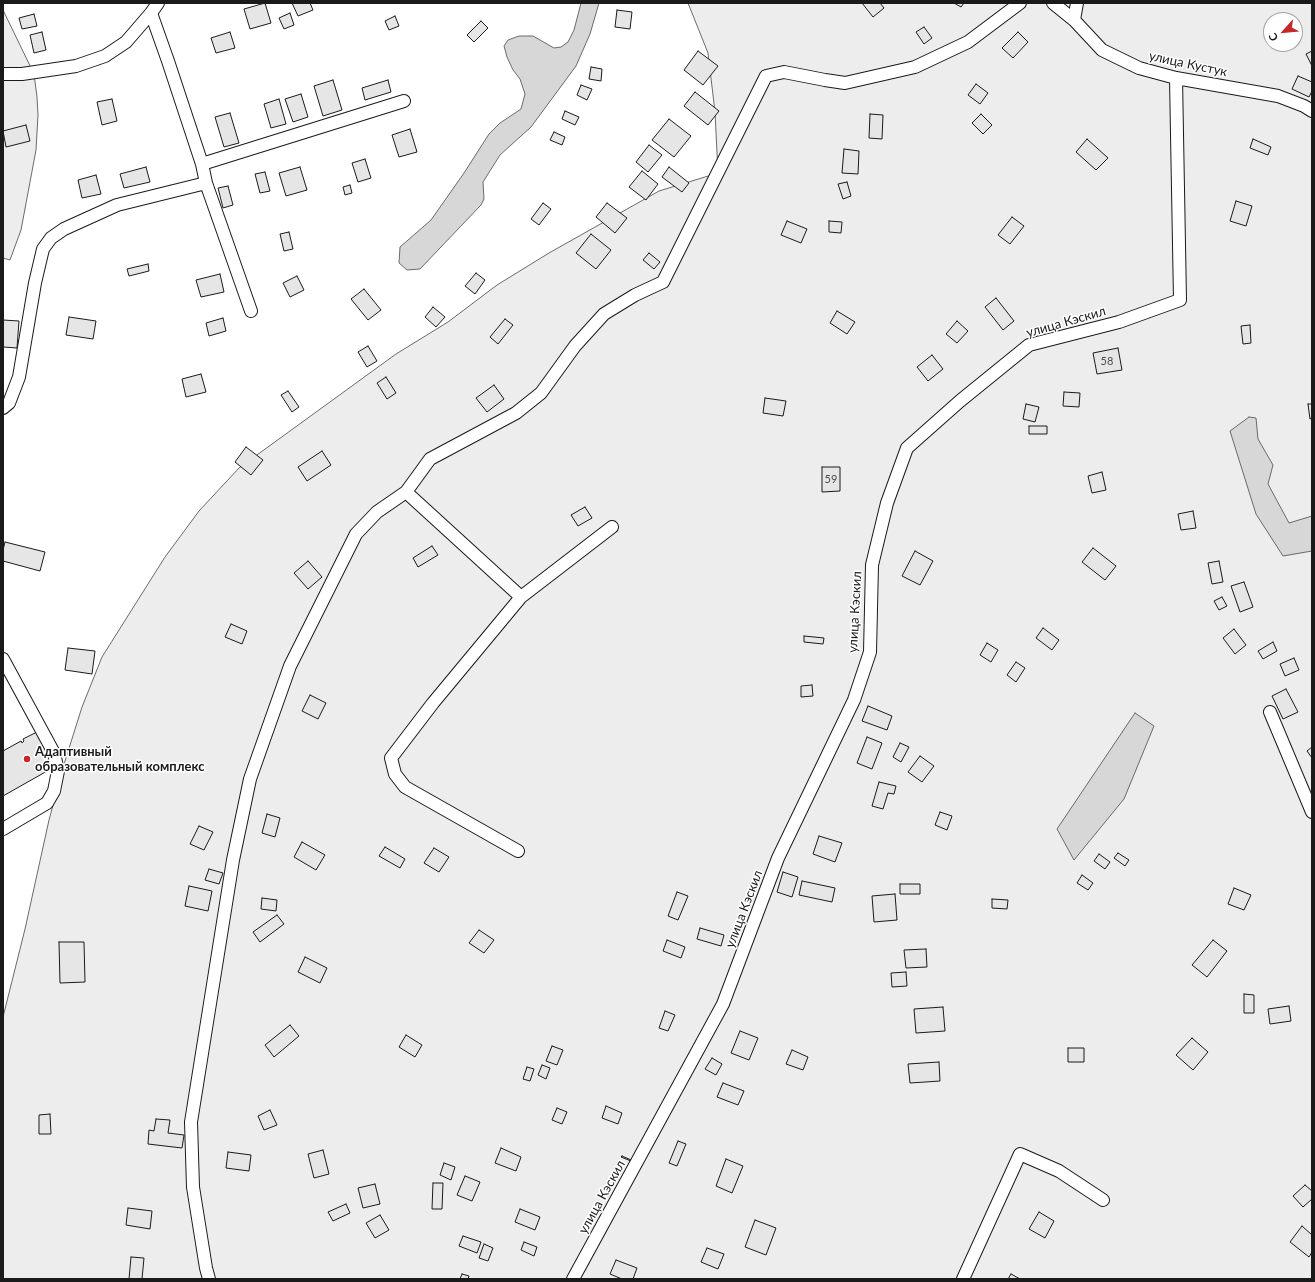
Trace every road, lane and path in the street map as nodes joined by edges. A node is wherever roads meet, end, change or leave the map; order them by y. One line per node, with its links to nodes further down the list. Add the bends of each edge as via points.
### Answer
1 (1020, 3): 14 (street, via 968,42 915,67 845,83 784,72 766,76 663,282 604,314 574,346 541,393 516,413 430,459)
2 (1053, 3): 5 (street, улица Кустук)
3 (1077, 3): 5 (street)
4 (154, 8): 6 (street, via 126,42 105,56 76,66 22,74); 10 (street, via 168,61)
5 (1074, 20): 7 (street, улица Кустук, via 1102,50 1139,68)
6 (3, 74)
7 (1176, 78): 9 (street, улица Кустук, via 1278,96); 24 (street, улица Кэскил, via 1180,300 1119,322 1029,345 907,448 887,503 872,565 870,652 854,700 778,858 723,1004)
8 (404, 101): 10 (street)
9 (1312, 111)
10 (202, 164): 11 (street)
11 (206, 183): 12 (street); 13 (street, via 117,205 64,229 51,238 44,248 35,283 19,377 9,403)
12 (251, 312)
13 (3, 408)
14 (406, 492): 16 (street); 23 (street, via 377,512 356,534 290,666 253,772 233,860 191,1122 193,1187)
15 (612, 527): 16 (street)
16 (521, 597): 21 (street, via 391,758 394,774 405,787)
17 (3, 659): 20 (street, via 54,753 58,771 54,791 47,803)
18 (1270, 712): 19 (street)
19 (1312, 812)
20 (3, 829)
21 (518, 851)
22 (1103, 1200): 25 (street, via 1059,1171 1020,1154)
23 (209, 1279)
24 (573, 1279)
25 (963, 1279)

